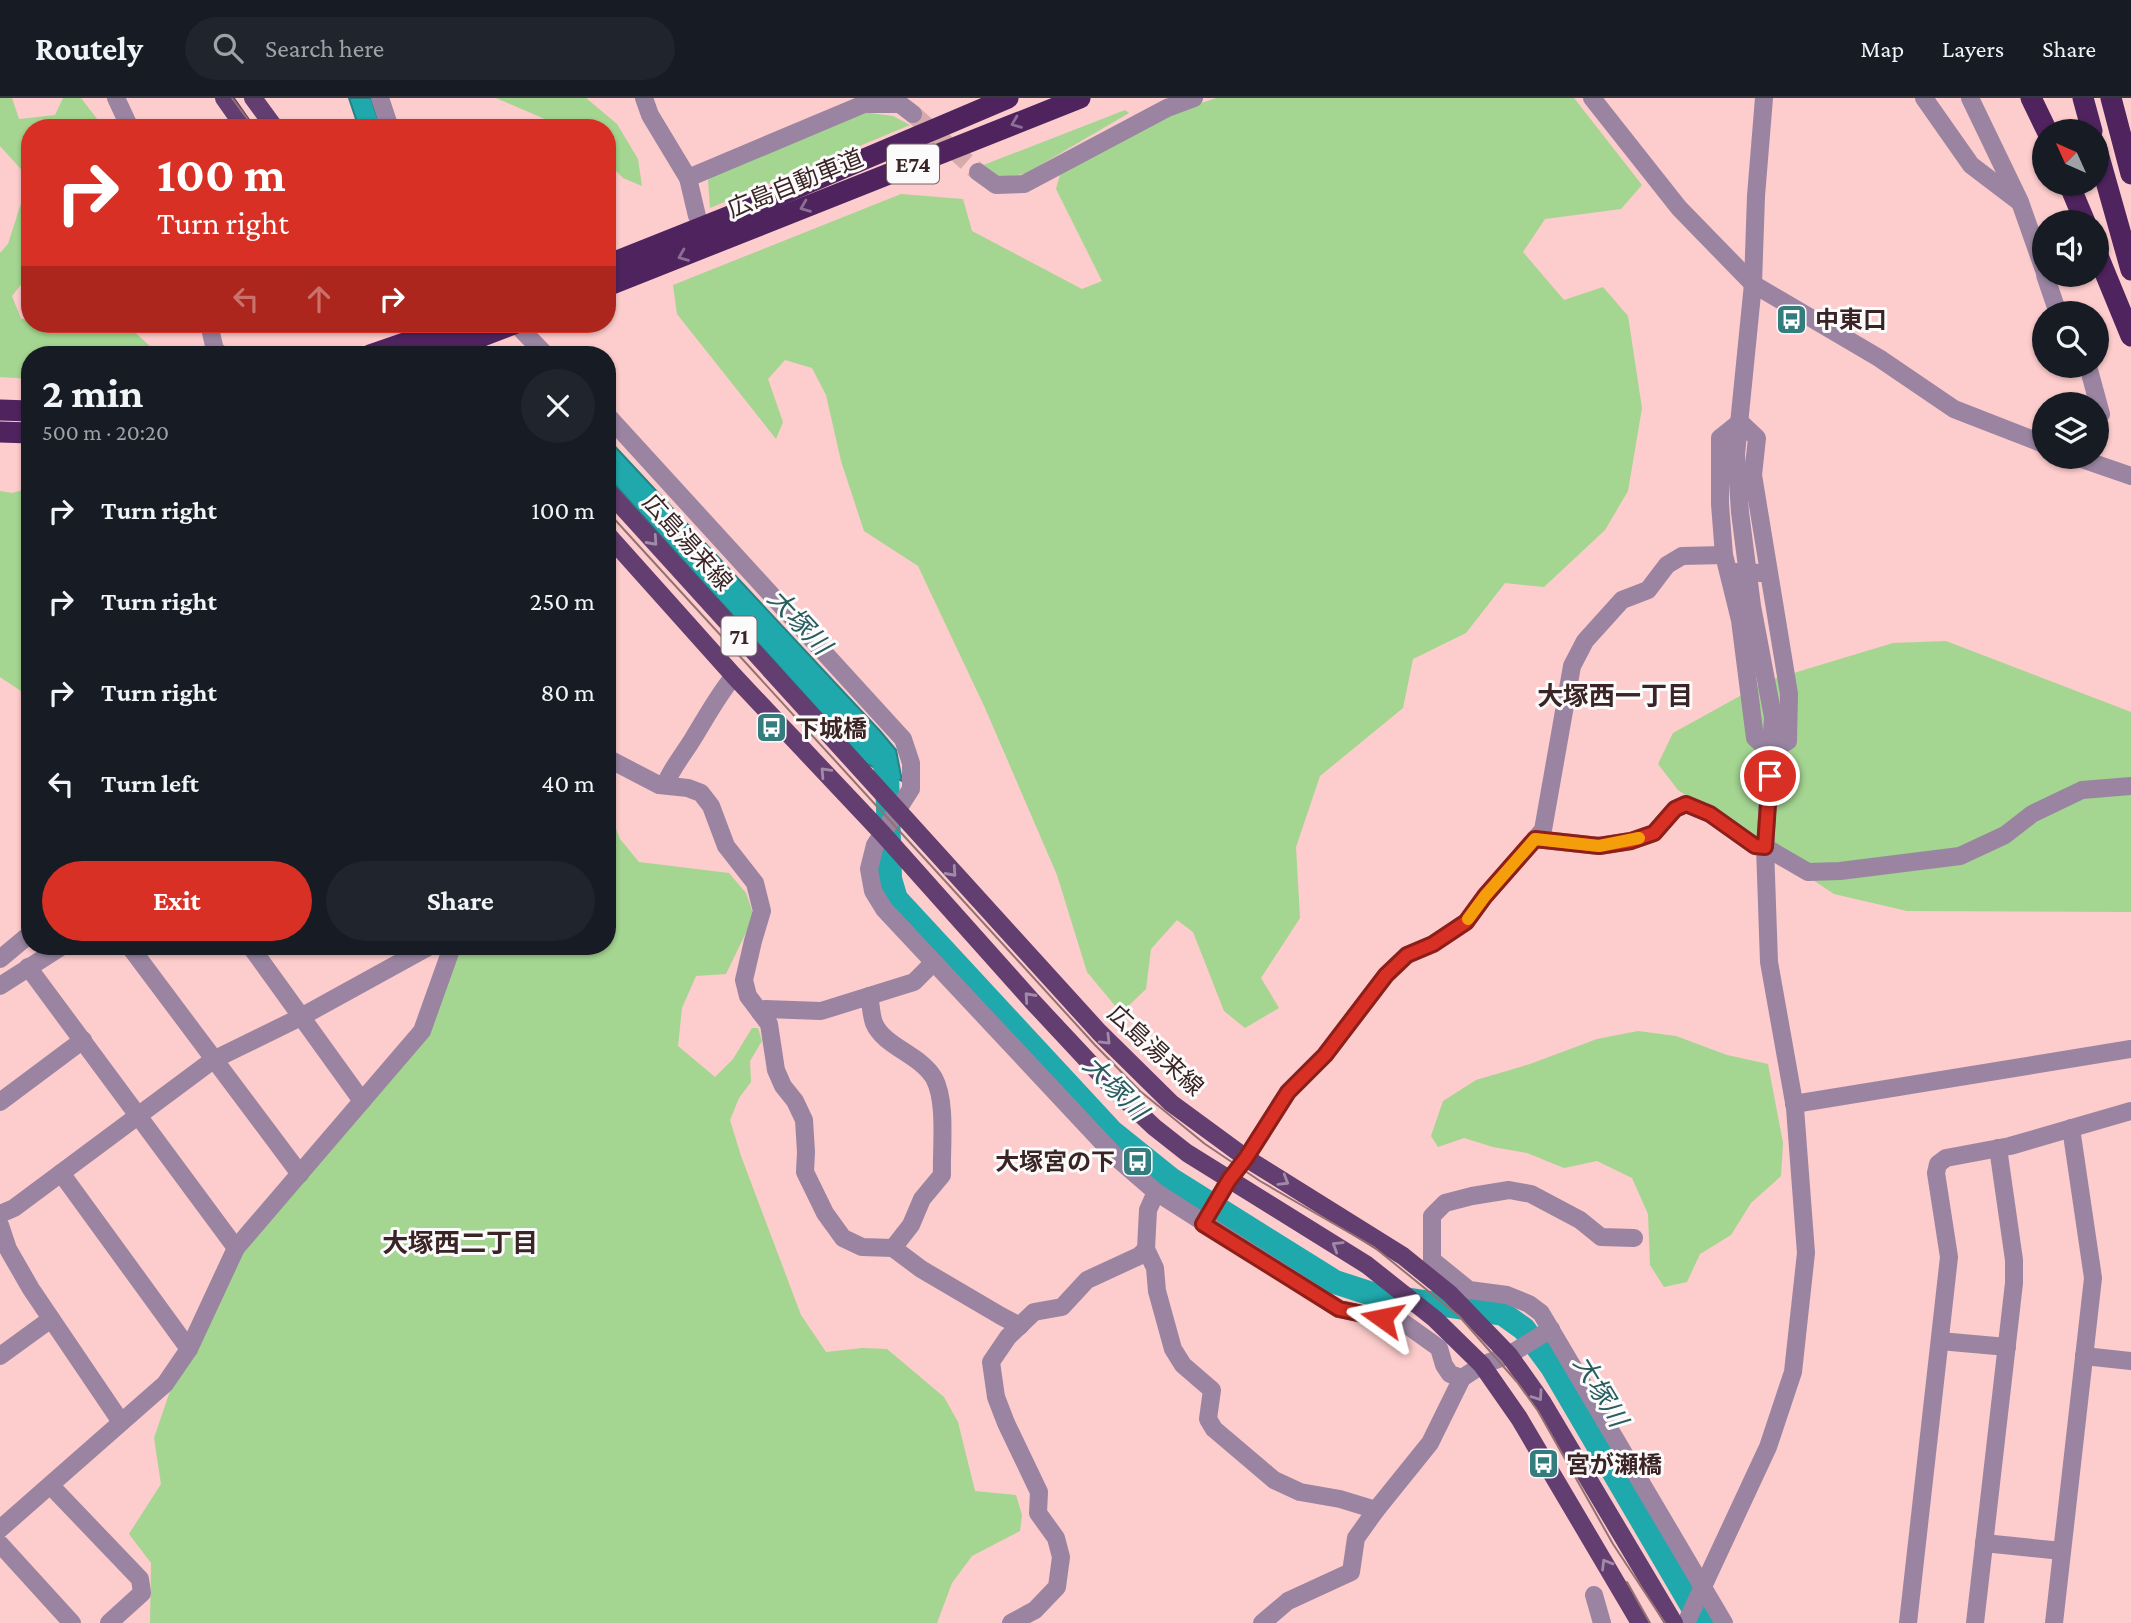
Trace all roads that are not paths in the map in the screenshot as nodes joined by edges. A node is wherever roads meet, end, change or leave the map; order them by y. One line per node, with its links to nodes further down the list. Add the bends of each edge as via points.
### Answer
1 (116, 98): 17 (street)
2 (224, 98): 18 (main road)
3 (253, 98): 19 (main road)
4 (380, 98): 20 (street)
5 (644, 98): 25 (street)
6 (1007, 98): 29 (highway, 広島自動車道 / E74)
7 (1080, 98): 29 (highway, 広島自動車道 / E74, one-way to 29)
8 (1194, 98): 23 (street, via 1024,184 996,185)
9 (1592, 98): 35 (street, via 1679,208)
10 (1764, 98): 35 (street)
11 (1924, 98): 27 (street, via 1971,165)
12 (1970, 98): 27 (street)
13 (2031, 98): 21 (highway)
14 (2082, 98): 22 (highway)
15 (2111, 98): 24 (highway)
16 (913, 114): 25 (street, via 900,104 864,104)
17 (126, 119)
18 (239, 119)
19 (268, 119)
20 (387, 119)
21 (2041, 119)
22 (2088, 119)
23 (978, 172)
24 (2131, 174)
25 (688, 178): 28 (street)
26 (2109, 192): 32 (highway)
27 (2020, 202): 30 (street)
28 (697, 216)
29 (741, 223): 31 (highway, 広島自動車道 / E74); 33 (highway, 広島自動車道 / E74, one-way to 33)
30 (2032, 236)
31 (616, 262)
32 (2131, 270)
33 (616, 282)
34 (2109, 283): 41 (highway)
35 (1753, 284): 49 (street); 53 (street, via 1879,358 1954,410)
36 (421, 333): 43 (main road)
37 (434, 333): 42 (highway, bridge)
38 (462, 333): 45 (main road)
39 (491, 333): 44 (highway, bridge)
40 (524, 333): 46 (street)
41 (2131, 337)
42 (396, 346)
43 (434, 346)
44 (457, 346)
45 (475, 346)
46 (537, 346)
47 (0, 410): 48 (highway)
48 (21, 411)
49 (1740, 422): 58 (street, via 1720,438 1720,504); 59 (street, via 1757,438 1753,475); 61 (street, via 1736,454 1740,512 1773,717)
50 (616, 427): 65 (street, via 903,739 911,763 911,789)
51 (0, 432): 52 (highway)
52 (21, 433)
53 (2032, 439)
54 (2109, 469): 55 (street)
55 (2131, 477)
56 (616, 500): 65 (main road, 広島湯来線 / 71, one-way to 65, via 870,781)
57 (616, 544): 60 (main road, 71)
58 (1729, 566): 59 (street, bridge); 61 (street, via 1755,738); 67 (street, via 1682,556 1667,565 1647,590 1622,600 1584,641 1573,666 1543,830)
59 (1765, 573): 61 (street, via 1789,694 1788,741)
60 (734, 676): 63 (street, via 671,768); 66 (main road, 71, one-way to 60)
61 (1771, 752): 68 (street)
62 (616, 763): 63 (street)
63 (665, 785): 80 (street, via 701,793 726,846 755,883 762,911 744,980 748,996)
64 (2131, 786): 68 (street, via 2082,790 1960,856 1808,872)
65 (903, 810): 66 (street); 92 (main road, 広島湯来線 / 71, one-way to 92, via 1099,1032 1171,1102)
66 (877, 828): 76 (street, via 869,869 873,891); 95 (main road, 71, one-way to 66, via 1116,1092)
67 (1535, 839): 68 (street, via 1599,846 1631,841 1654,833 1675,809 1686,804 1710,814 1755,846); 92 (street, via 1466,922 1407,955 1386,975 1325,1055 1288,1092)
68 (1765, 847): 87 (street, via 1769,962)
69 (21, 942): 75 (street)
70 (48, 955): 77 (street)
71 (136, 955): 84 (street)
72 (257, 955): 81 (street)
73 (413, 955): 81 (street)
74 (449, 955): 85 (street, via 422,1031)
75 (0, 959)
76 (934, 962): 79 (street, via 914,982); 96 (street, via 1119,1160)
77 (29, 967): 78 (street); 82 (street)
78 (0, 986)
79 (869, 996): 80 (street, via 821,1011); 102 (street, via 874,1024 926,1066 941,1101 942,1175)
80 (760, 1012): 102 (street, via 769,1024 776,1070 804,1120 805,1172 825,1213 843,1238 862,1247)
81 (301, 1017): 84 (street); 85 (street)
82 (83, 1040): 86 (street); 89 (street)
83 (2131, 1049): 87 (street)
84 (213, 1060): 89 (street); 94 (street)
85 (362, 1101): 94 (street)
86 (0, 1102)
87 (1794, 1104): 123 (street, via 1806,1253 1793,1372 1768,1447)
88 (2131, 1111): 90 (street)
89 (139, 1115): 93 (street); 101 (street)
90 (2071, 1128): 91 (street); 112 (street, via 2093,1278)
91 (1998, 1148): 107 (street, via 1946,1158 1936,1168 1949,1257); 108 (street, via 2014,1260)
92 (1246, 1158): 95 (street); 110 (main road, 広島湯来線 / 71, one-way to 110, via 1403,1256 1479,1325)
93 (61, 1173): 97 (street); 109 (street)
94 (300, 1174): 101 (street)
95 (1225, 1187): 98 (street); 114 (main road, 71, one-way to 95, via 1394,1284 1343,1249)
96 (1156, 1192): 98 (street); 103 (street, via 1147,1210)
97 (0, 1214)
98 (1204, 1222): 115 (street, via 1339,1309 1404,1323 1439,1348 1450,1374)
99 (0, 1225): 104 (street, via 8,1249)
100 (1634, 1238): 106 (street, via 1601,1237 1531,1194 1509,1190 1445,1203 1432,1216 1432,1260 1469,1290 1507,1295 1529,1304)
101 (236, 1248): 109 (street)
102 (893, 1248): 105 (street)
103 (1146, 1250): 105 (street, via 1087,1280 1062,1307 1034,1312); 118 (street, via 1173,1349 1183,1366 1212,1390 1208,1419 1214,1429 1274,1480 1300,1492)
104 (51, 1320): 111 (street); 116 (street)
105 (1020, 1326): 127 (street, via 991,1362 996,1397 1039,1492 1038,1513 1056,1538 1060,1557 1057,1587 1035,1610)
106 (1549, 1330): 110 (street); 123 (street)
107 (1940, 1341): 108 (street); 134 (street)
108 (2007, 1347): 120 (street)
109 (189, 1349): 116 (street, via 165,1384)
110 (1516, 1351): 114 (street); 131 (main road, 広島湯来線 / 71, one-way to 131)
111 (0, 1356)
112 (2084, 1356): 113 (street); 122 (street)
113 (2131, 1361)
114 (1482, 1365): 115 (street); 130 (main road, 71, one-way to 114, via 1520,1418)
115 (1462, 1378): 118 (street, via 1430,1443)
116 (121, 1422): 117 (street)
117 (51, 1486): 119 (street); 126 (street, via 140,1579 142,1593)
118 (1376, 1510): 128 (street, via 1356,1538 1351,1572 1289,1601)
119 (0, 1529)
120 (1984, 1542): 122 (street); 135 (street)
121 (0, 1544): 125 (street)
122 (2062, 1550): 136 (street)
123 (1702, 1593): 132 (street); 133 (street)
124 (1594, 1595): 129 (street)
125 (72, 1623)
126 (109, 1623)
127 (1011, 1623)
128 (1262, 1623)
129 (1602, 1623)
130 (1640, 1623)
131 (1674, 1623)
132 (1686, 1623)
133 (1724, 1623)
134 (1908, 1623)
135 (1975, 1623)
136 (2053, 1623)

